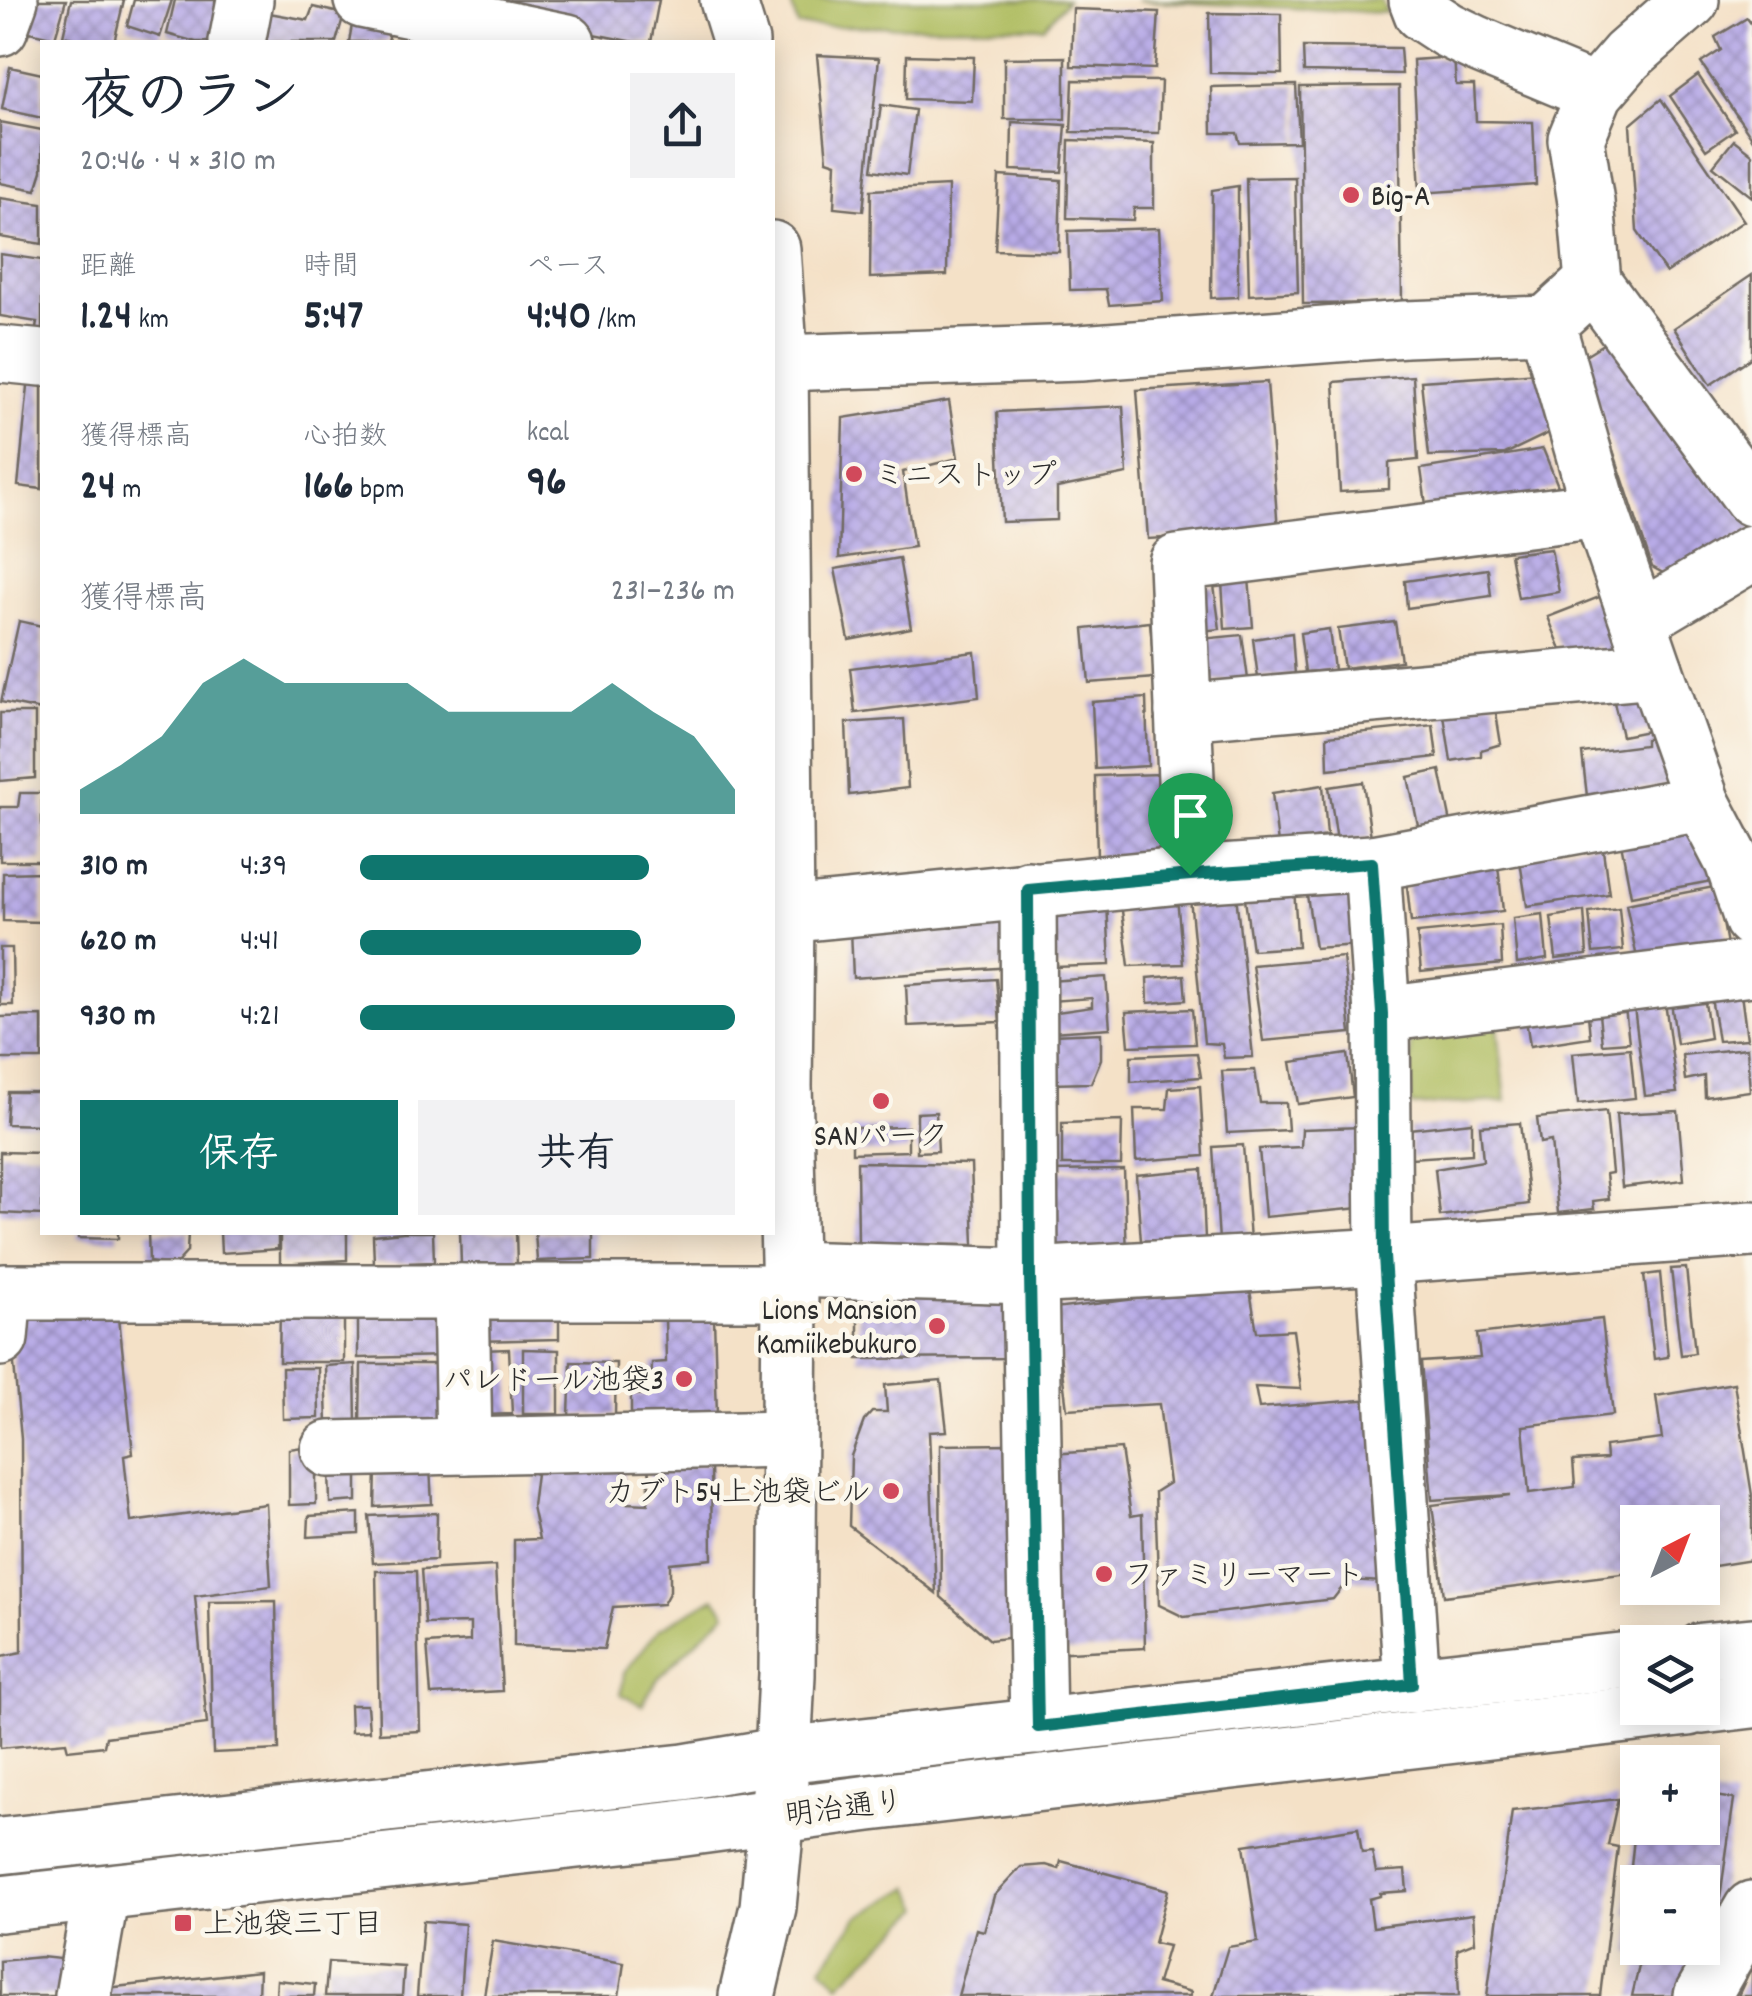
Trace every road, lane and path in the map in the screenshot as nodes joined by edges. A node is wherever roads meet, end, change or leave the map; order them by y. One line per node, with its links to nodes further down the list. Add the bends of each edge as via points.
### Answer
1 (10, 0): 7 (street)
2 (245, 0): 8 (street)
3 (362, 0): 9 (street)
4 (728, 0): 10 (street)
5 (1416, 0): 11 (street, via 1422,13 1448,30)
6 (1664, 10): 11 (street)
7 (0, 28)
8 (237, 40)
9 (557, 40)
10 (739, 40)
11 (1595, 93): 12 (street, via 1576,139)
12 (1593, 282): 14 (street); 18 (street)
13 (775, 321): 17 (street)
14 (1547, 324): 17 (street, via 1080,353); 19 (street)
15 (0, 354): 16 (street)
16 (40, 358)
17 (778, 393): 23 (street)
18 (1752, 498)
19 (1600, 510): 21 (street); 22 (street, via 1177,563)
20 (1752, 553): 21 (street)
21 (1647, 645): 22 (street); 24 (street)
22 (1182, 712): 26 (street)
23 (777, 719): 28 (street)
24 (1702, 803): 25 (street); 29 (street, via 1733,862)
25 (1372, 863): 26 (street); 31 (street)
26 (1190, 875): 27 (street)
27 (1028, 890): 28 (street); 35 (street)
28 (781, 900): 32 (street)
29 (1752, 919)
30 (1752, 968): 31 (street)
31 (1382, 1014): 34 (street)
32 (778, 1087): 36 (street)
33 (1752, 1229): 34 (street)
34 (1384, 1256): 35 (street); 45 (street)
35 (1030, 1276): 36 (street); 49 (street)
36 (790, 1281): 37 (street); 39 (street)
37 (461, 1292): 38 (street, via 4,1292); 40 (street)
38 (0, 1338)
39 (788, 1439): 40 (street); 50 (street)
40 (464, 1446): 41 (street)
41 (328, 1449)
42 (1752, 1646): 43 (street)
43 (1720, 1649)
44 (1620, 1661): 45 (street, 明治通り)
45 (1412, 1684): 49 (street, 明治通り)
46 (1752, 1700): 47 (street)
47 (1720, 1704)
48 (1620, 1716): 51 (street, 明治通り)
49 (1038, 1727): 50 (street, 明治通り)
50 (783, 1755): 51 (street); 52 (street, 明治通り, via 684,1772)
51 (776, 1815): 53 (street, 明治通り); 57 (street, via 768,1906)
52 (0, 1846)
53 (101, 1894): 54 (street, 明治通り); 56 (street)
54 (0, 1904)
55 (1752, 1909): 58 (street)
56 (83, 1996)
57 (747, 1996)
58 (1702, 1996)

